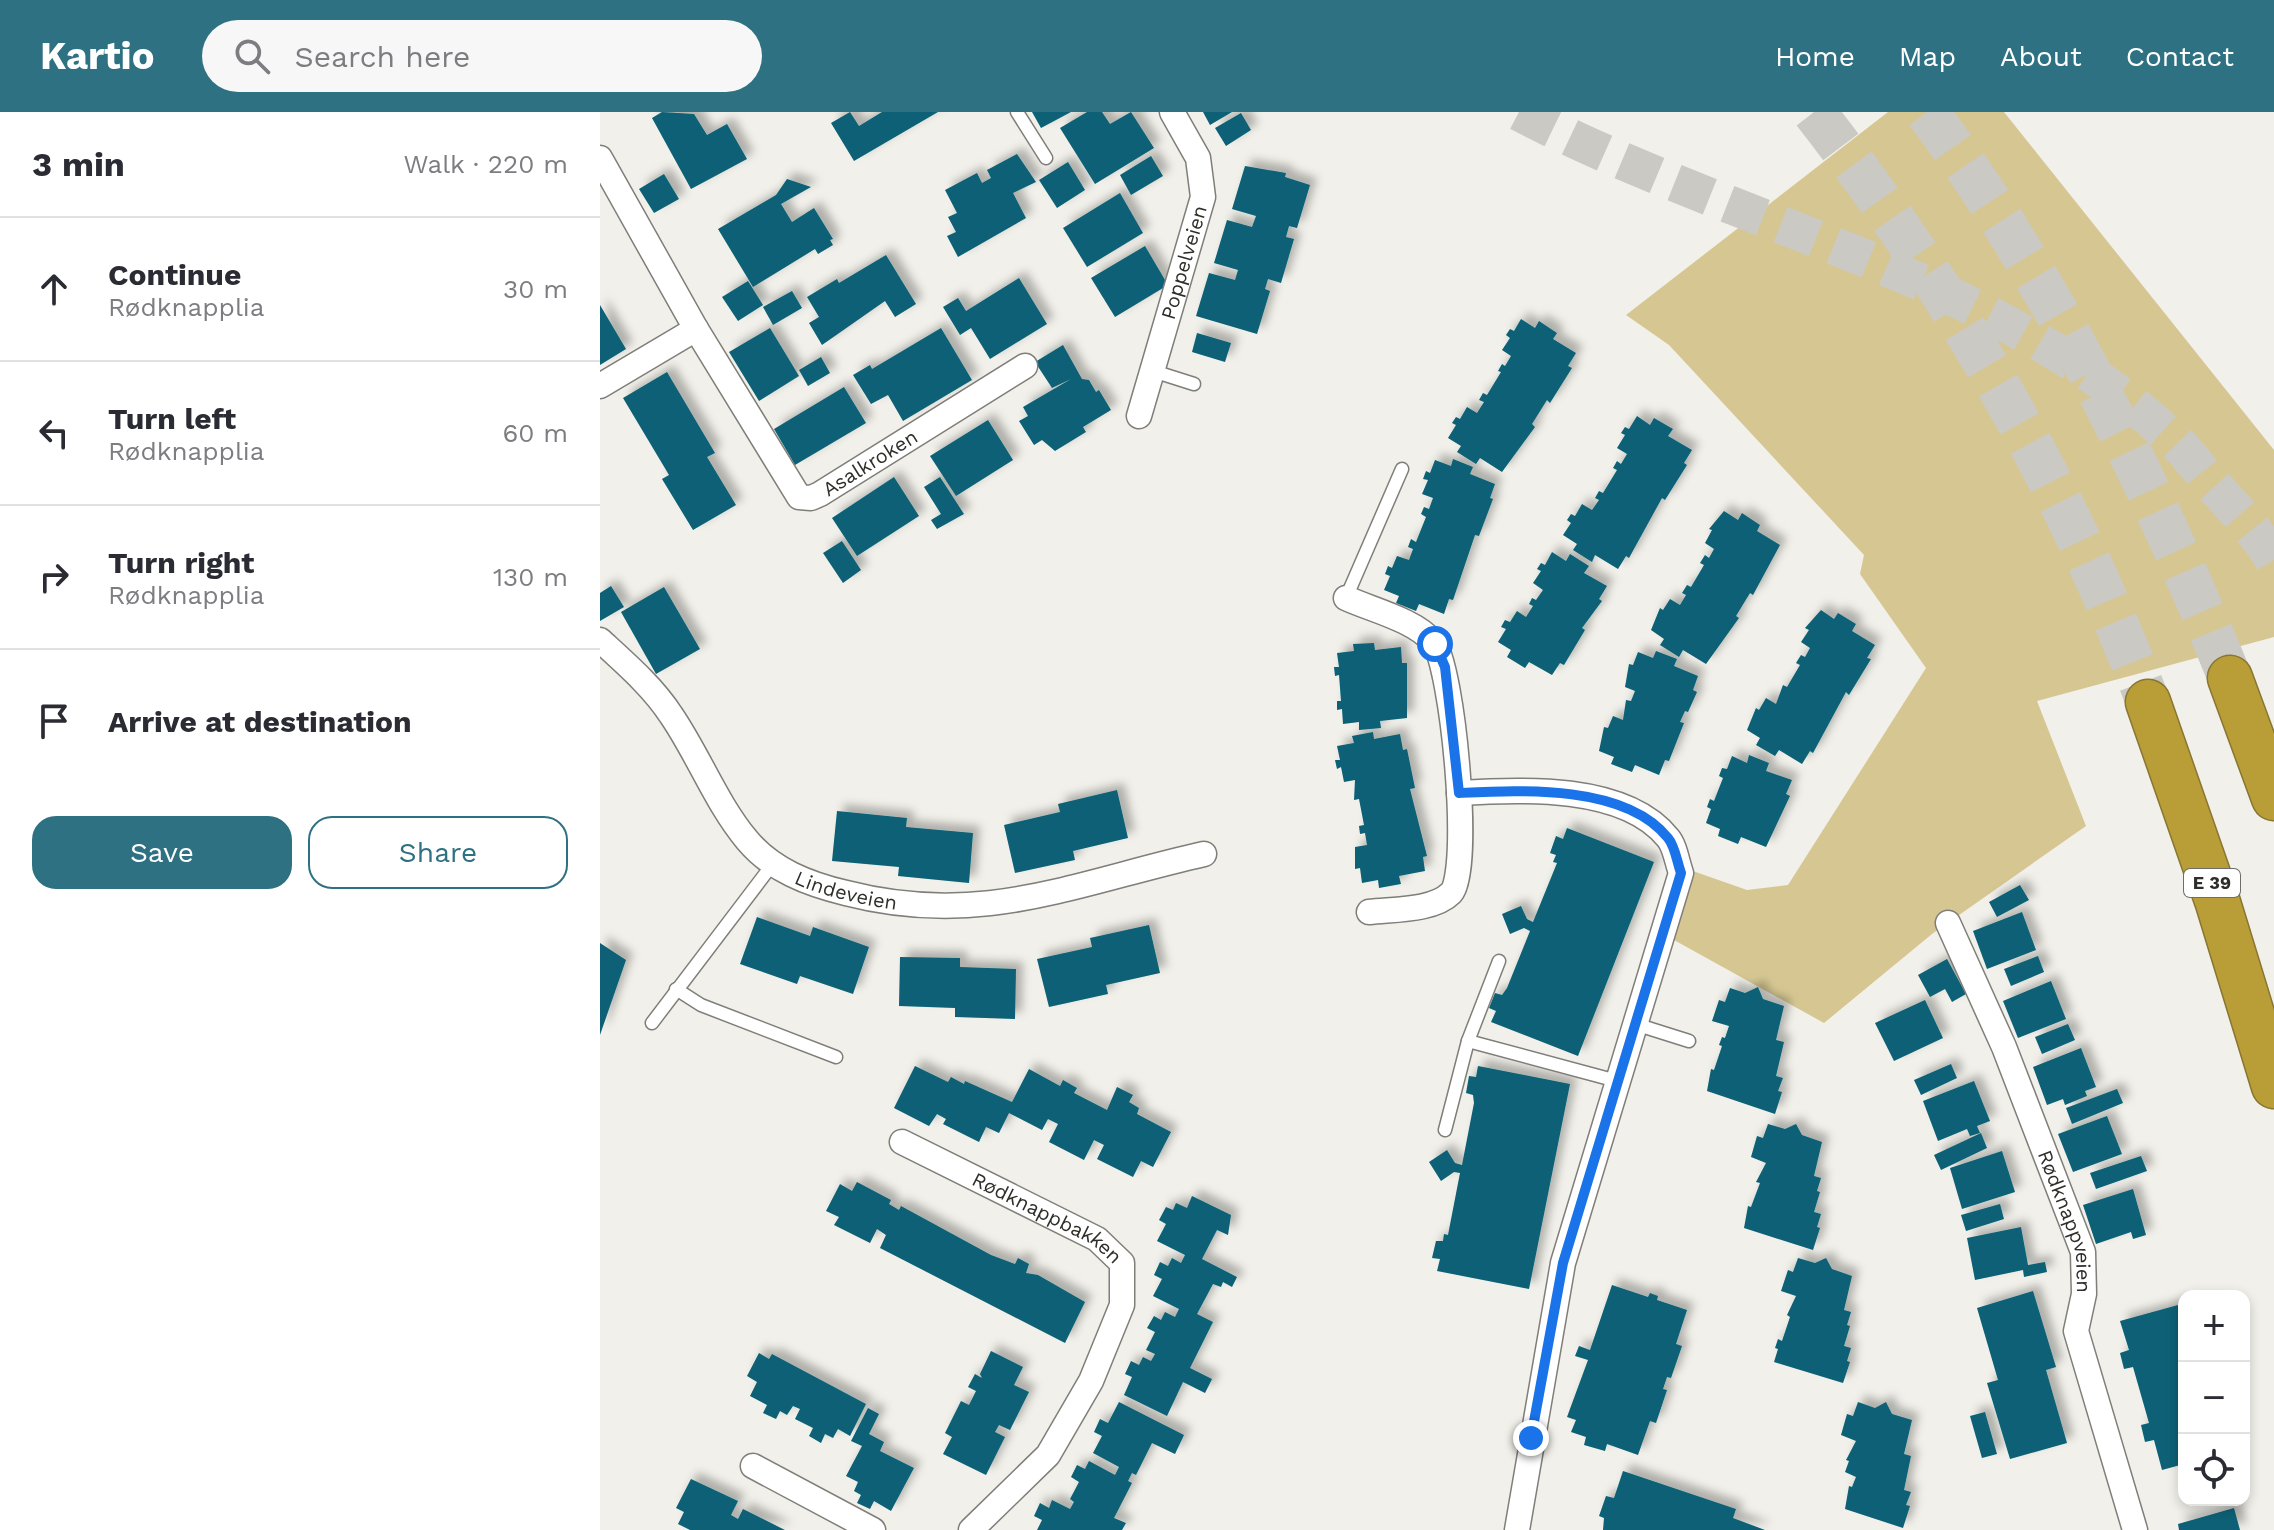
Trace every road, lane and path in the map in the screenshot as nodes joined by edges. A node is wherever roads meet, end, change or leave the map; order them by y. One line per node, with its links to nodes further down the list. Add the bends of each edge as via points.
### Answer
1 (1017, 112): 4 (lane)
2 (1172, 112): 7 (street, Poppelveien, via 1198,158 1203,197)
3 (600, 158): 5 (street, Asalkroken)
4 (1046, 158)
5 (696, 329): 6 (street, Asalkroken, via 792,489 805,498 820,494); 9 (street)
6 (1025, 366)
7 (1153, 371): 8 (lane); 10 (street, Poppelveien)
8 (1194, 384)
9 (600, 386)
10 (1139, 416)
11 (1402, 469): 12 (lane)
12 (1346, 598): 16 (street, via 1415,629 1435,644 1445,667)
13 (600, 640): 19 (street, Lindeveien, via 670,712 745,838)
14 (2230, 678): 17 (highway)
15 (2148, 702): 30 (highway, E 39)
16 (1459, 793): 20 (street, via 1461,861 1452,892 1428,904); 25 (street, via 1523,789 1575,794 1622,808 1669,839 1681,873)
17 (2274, 798)
18 (1204, 854): 19 (street, Lindeveien, via 1021,900 957,908 867,899)
19 (772, 865): 23 (lane)
20 (1369, 912)
21 (1948, 923): 37 (street, Rødknappveien, via 2004,1047 2083,1252 2084,1294 2076,1331)
22 (1499, 961): 26 (lane)
23 (676, 989): 24 (lane); 28 (lane, via 701,1005)
24 (652, 1023)
25 (1635, 1024): 27 (lane); 29 (street)
26 (1468, 1041): 29 (lane); 31 (lane)
27 (1689, 1041)
28 (836, 1057)
29 (1617, 1081): 36 (street, via 1563,1263)
30 (2274, 1086)
31 (1445, 1130)
32 (902, 1142): 35 (street, Rødknappbakken, via 1097,1239 1122,1263 1122,1305 1091,1381 1048,1455)
33 (753, 1466): 34 (street)
34 (873, 1530)
35 (971, 1530)
36 (1517, 1530)
37 (2135, 1530)

